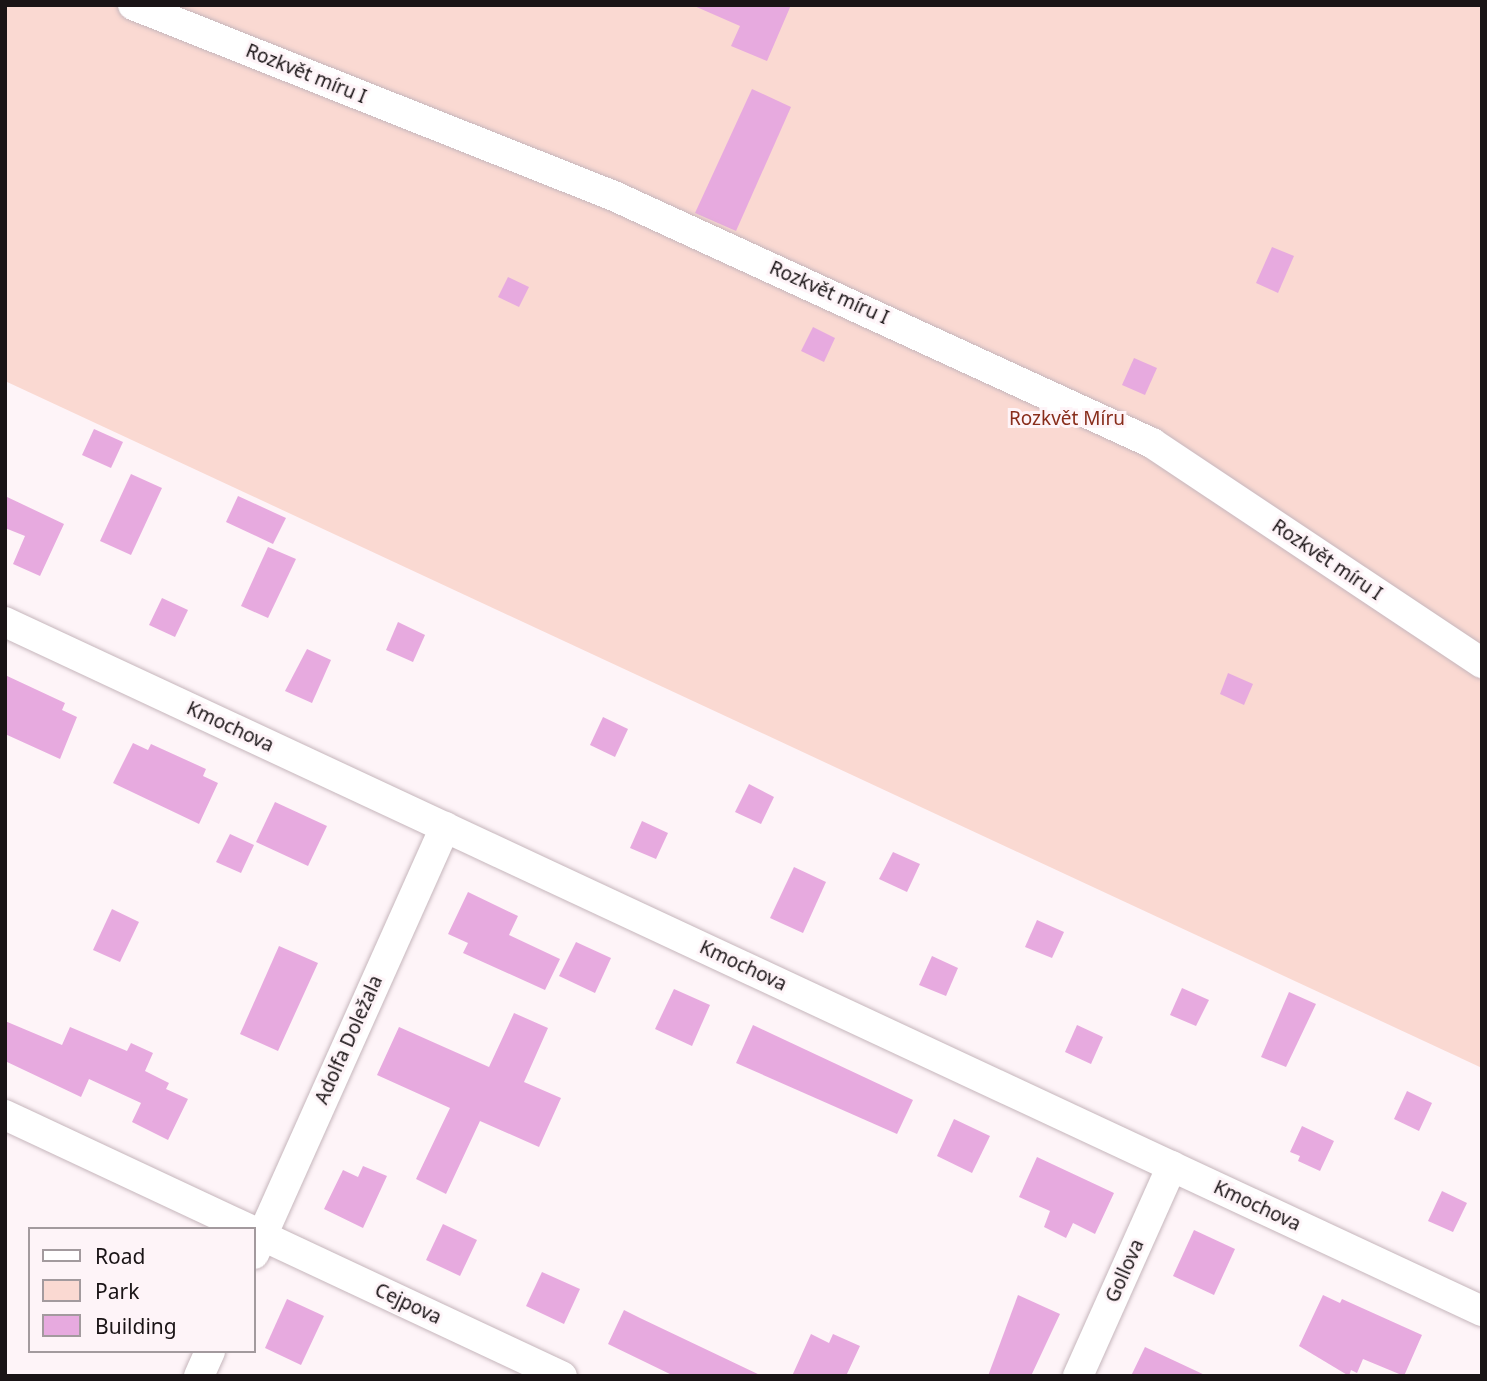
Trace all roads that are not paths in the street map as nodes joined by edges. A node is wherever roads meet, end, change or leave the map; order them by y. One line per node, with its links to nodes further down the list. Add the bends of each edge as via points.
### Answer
1 (133, 5): 3 (street, Rozkvět míru I, via 614,196 1152,443)
2 (5, 622): 4 (street, Kmochova)
3 (1482, 663)
4 (445, 827): 6 (street, Kmochova); 8 (street, Adolfa Doležala)
5 (5, 1115): 7 (street, Cejpova)
6 (1172, 1166): 10 (street, Kmochova); 14 (street, Gollova)
7 (234, 1227)
8 (256, 1233)
9 (256, 1238): 13 (street, Cejpova)
10 (1482, 1311)
11 (209, 1353): 12 (street)
12 (199, 1376)
13 (562, 1376)
14 (1078, 1376)

